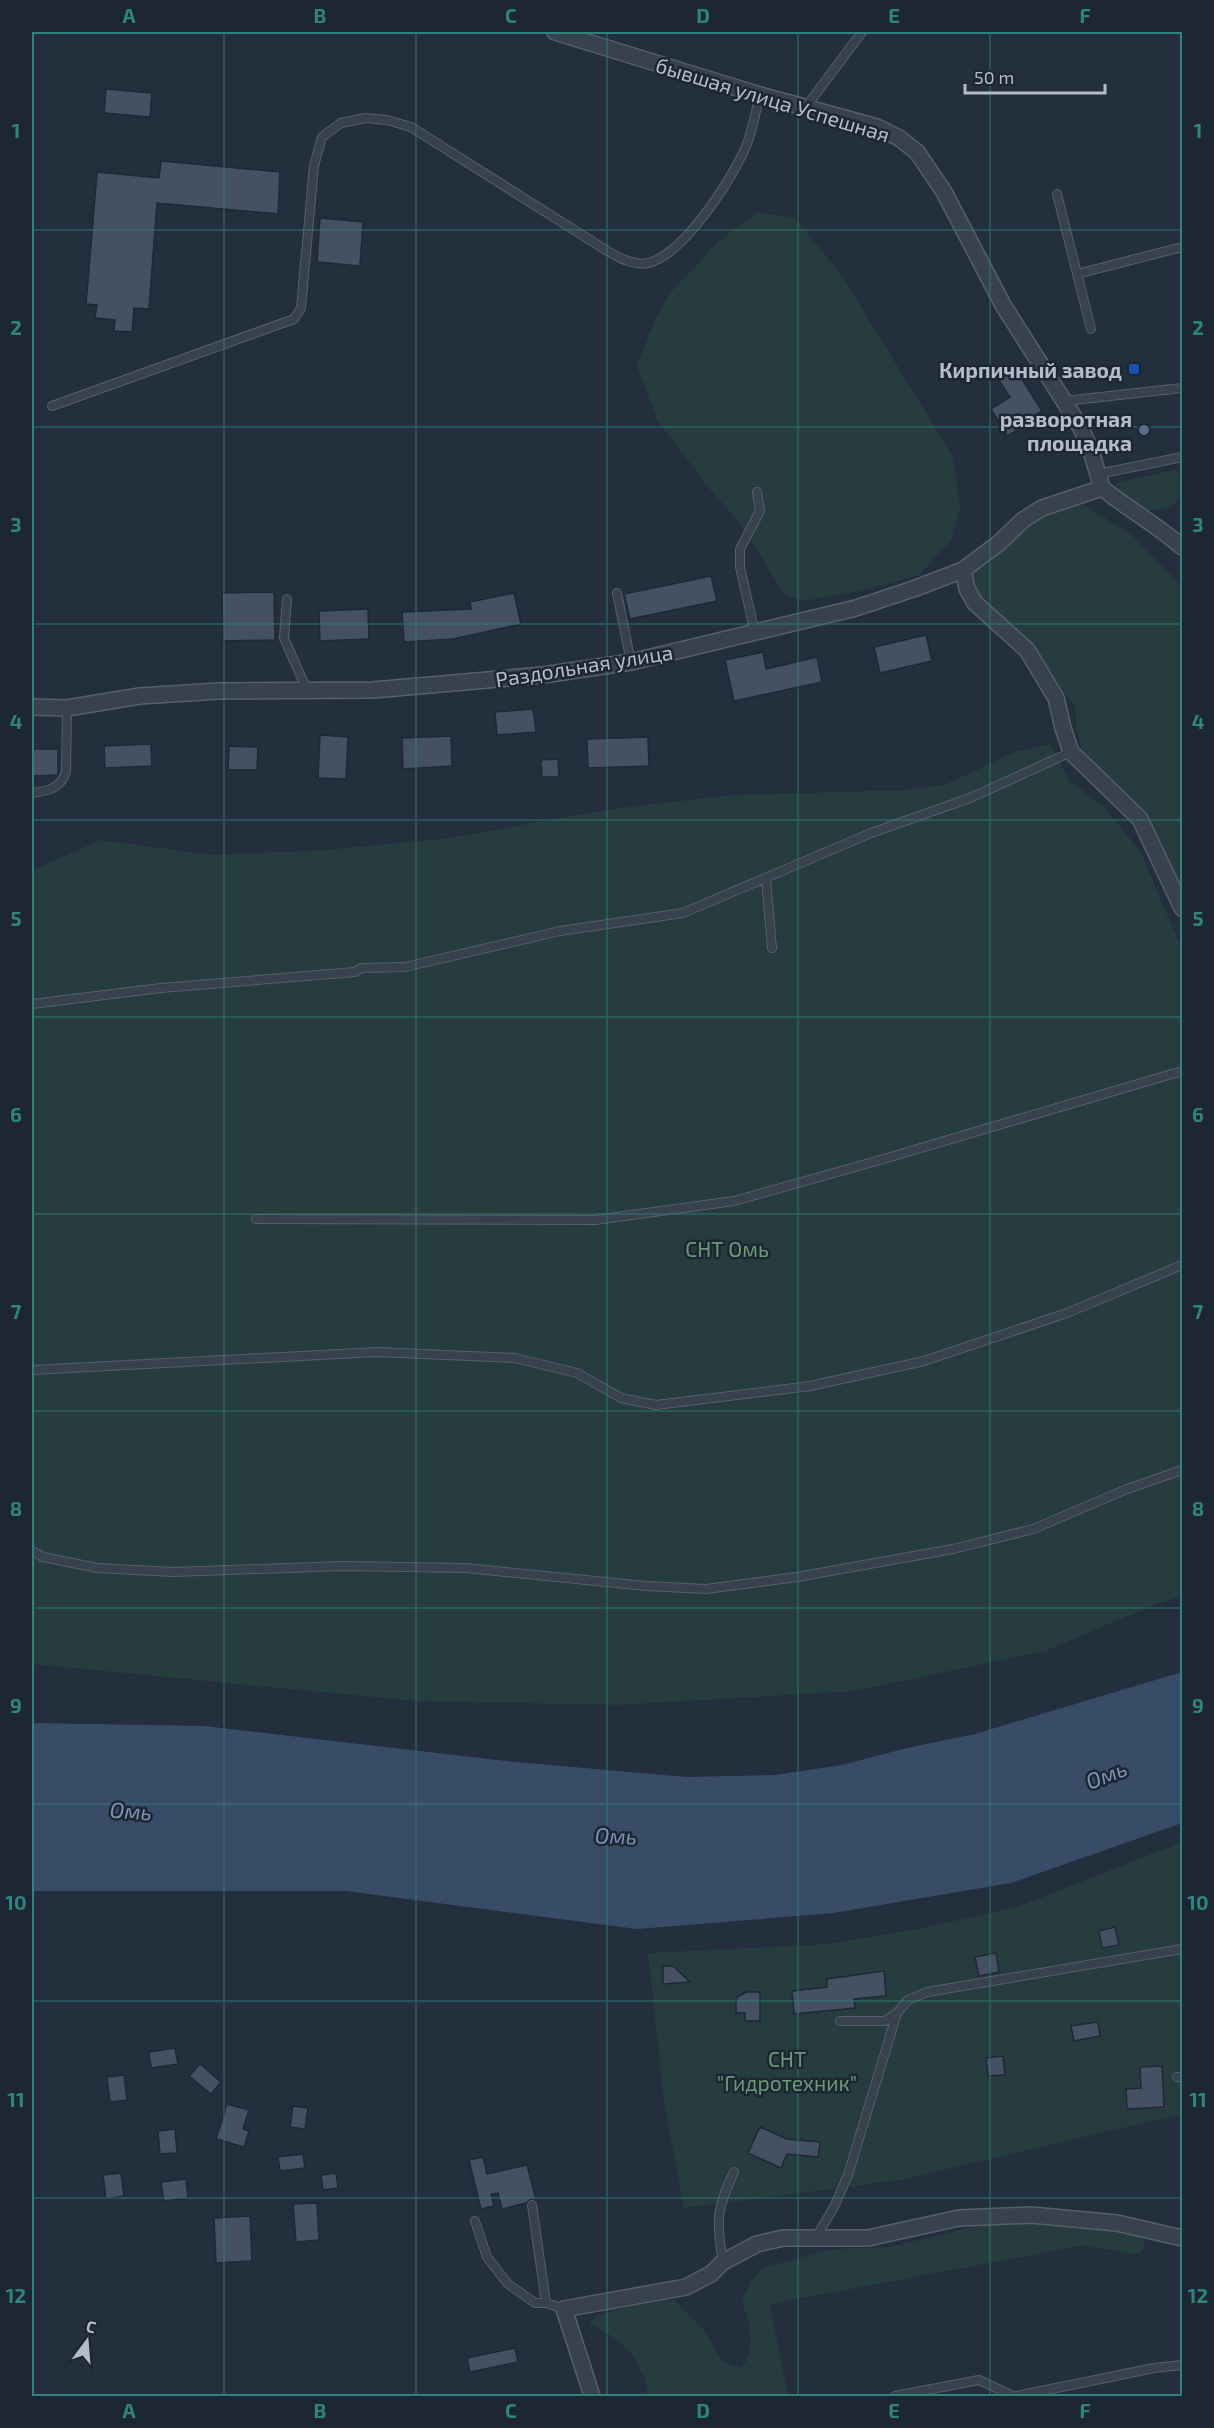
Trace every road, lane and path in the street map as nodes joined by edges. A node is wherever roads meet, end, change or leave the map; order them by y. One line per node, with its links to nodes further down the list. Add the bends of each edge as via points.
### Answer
1 (555, 32): 3 (street, бывшая улица Успешная)
2 (862, 32): 4 (lane)
3 (760, 95): 4 (street, бывшая улица Успешная); 11 (lane, via 744,152 720,192 686,238 662,258 646,264 628,262 609,252 411,127 365,118 342,123 322,137 314,166 301,308 294,320)
4 (806, 107): 10 (street, бывшая улица Успешная, via 878,127 917,152 944,192 1003,305)
5 (1057, 194): 7 (lane)
6 (1182, 248): 7 (lane)
7 (1077, 274): 8 (lane)
8 (1091, 329)
9 (1182, 388): 10 (lane)
10 (1065, 401): 13 (street, бывшая улица Успешная, via 1081,428)
11 (52, 406)
12 (1182, 458): 13 (lane)
13 (1100, 481): 15 (street, via 1119,502); 16 (street, Раздольная улица, via 1023,520)
14 (757, 492): 19 (lane, via 760,511 740,549 740,567)
15 (1182, 547)
16 (963, 570): 19 (street, Раздольная улица, via 856,608); 24 (street, via 975,603 1027,650 1056,698)
17 (616, 593): 20 (lane)
18 (287, 599): 21 (lane, via 284,638)
19 (755, 634): 20 (street, Раздольная улица)
20 (631, 662): 21 (street, Раздольная улица, via 543,675 384,689)
21 (308, 690): 23 (street, Раздольная улица, via 140,696)
22 (32, 706): 23 (street, Раздольная улица)
23 (67, 708): 25 (lane, via 66,772 52,790)
24 (1071, 752): 26 (lane, via 970,798 871,833); 27 (street, via 1140,819)
25 (32, 793)
26 (766, 879): 28 (lane); 29 (lane, via 683,913 560,931 405,967 361,968 355,972 161,988)
27 (1182, 908)
28 (772, 948)
29 (32, 1004)
30 (1182, 1071): 31 (lane, via 734,1201 595,1220)
31 (256, 1219)
32 (1182, 1266): 33 (lane, via 1068,1313 924,1361 810,1386 656,1405 621,1398 577,1373 515,1358 377,1352)
33 (32, 1370)
34 (1182, 1470): 35 (lane, via 1033,1529 942,1551 706,1589 466,1568 343,1566 173,1572 97,1568 43,1557)
35 (32, 1551)
36 (1182, 1948): 37 (lane, via 927,1992 908,2000)
37 (897, 2013): 38 (lane, via 885,2021); 42 (lane, via 848,2175)
38 (840, 2021)
39 (734, 2172): 44 (lane, via 721,2199 718,2220)
40 (532, 2205): 45 (lane)
41 (475, 2221): 45 (lane, via 488,2257 508,2284 535,2303)
42 (816, 2237): 43 (street, via 868,2238 959,2218 1031,2215 1117,2223); 44 (street, via 757,2244)
43 (1182, 2238)
44 (723, 2262): 46 (street, via 711,2274 686,2287)
45 (546, 2303): 46 (lane)
46 (564, 2309): 48 (street)
47 (1182, 2365): 50 (lane)
48 (592, 2397)
49 (895, 2397): 50 (lane, via 980,2380)
50 (1015, 2397)

